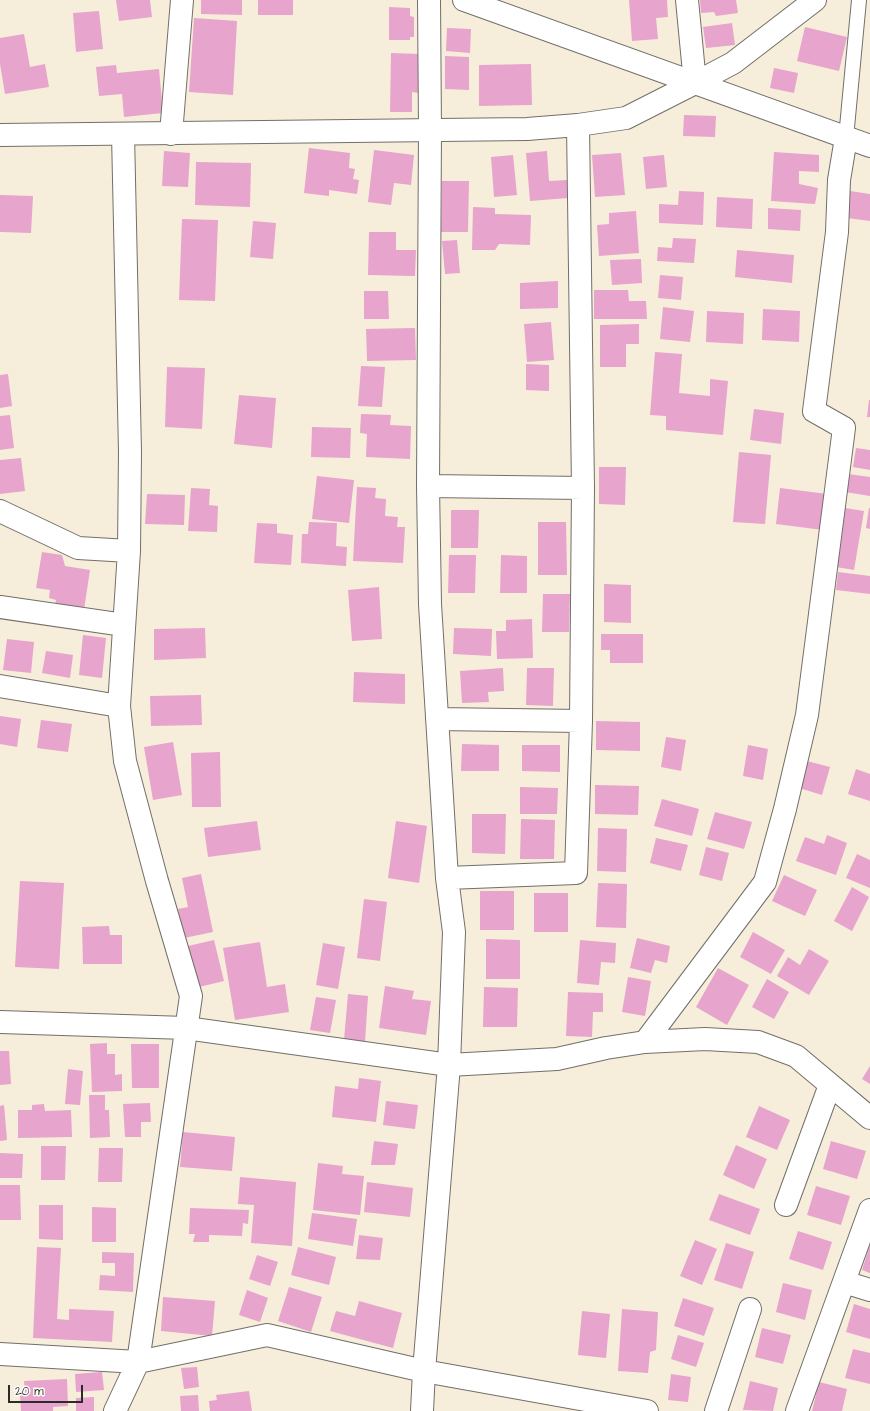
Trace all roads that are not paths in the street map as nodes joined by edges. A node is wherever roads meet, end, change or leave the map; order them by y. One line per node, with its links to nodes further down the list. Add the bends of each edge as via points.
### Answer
1 (182, 0): 11 (street)
2 (429, 0): 9 (street)
3 (464, 0): 7 (street)
4 (686, 0): 7 (street)
5 (815, 0): 7 (street, via 733,63)
6 (859, 0): 13 (lane)
7 (695, 83): 8 (street, via 626,118); 13 (street)
8 (578, 125): 9 (street, via 527,129); 16 (street)
9 (430, 130): 11 (street); 15 (street)
10 (123, 134): 11 (street); 12 (street); 18 (street, via 130,452)
11 (171, 134)
12 (0, 135)
13 (846, 138): 14 (street); 28 (street, via 839,180 838,232 814,411 844,428 808,715 765,882)
14 (870, 146)
15 (428, 486): 16 (street); 23 (street, via 430,604)
16 (583, 488): 24 (street)
17 (0, 510): 18 (street, via 78,548)
18 (129, 551): 20 (street)
19 (0, 607): 20 (street)
20 (124, 625): 22 (street)
21 (0, 686): 22 (street)
22 (119, 706): 27 (street, via 125,761 191,996)
23 (437, 719): 24 (street); 25 (street)
24 (581, 721): 25 (street, via 576,873)
25 (447, 878): 29 (street, via 454,932)
26 (0, 1022): 27 (street)
27 (186, 1028): 29 (street); 38 (street)
28 (645, 1042): 29 (street, via 557,1059); 30 (street, via 705,1039 758,1042 796,1056)
29 (449, 1065): 39 (street)
30 (830, 1085): 31 (street); 32 (street)
31 (870, 1118)
32 (786, 1205)
33 (870, 1210): 34 (street)
34 (844, 1282): 35 (street); 44 (street)
35 (870, 1290)
36 (750, 1309): 43 (street)
37 (0, 1354): 38 (street)
38 (138, 1362): 39 (street, via 267,1335); 41 (street)
39 (424, 1371): 40 (street); 42 (street)
40 (641, 1410)
41 (115, 1411)
42 (422, 1411)
43 (716, 1411)
44 (797, 1411)

